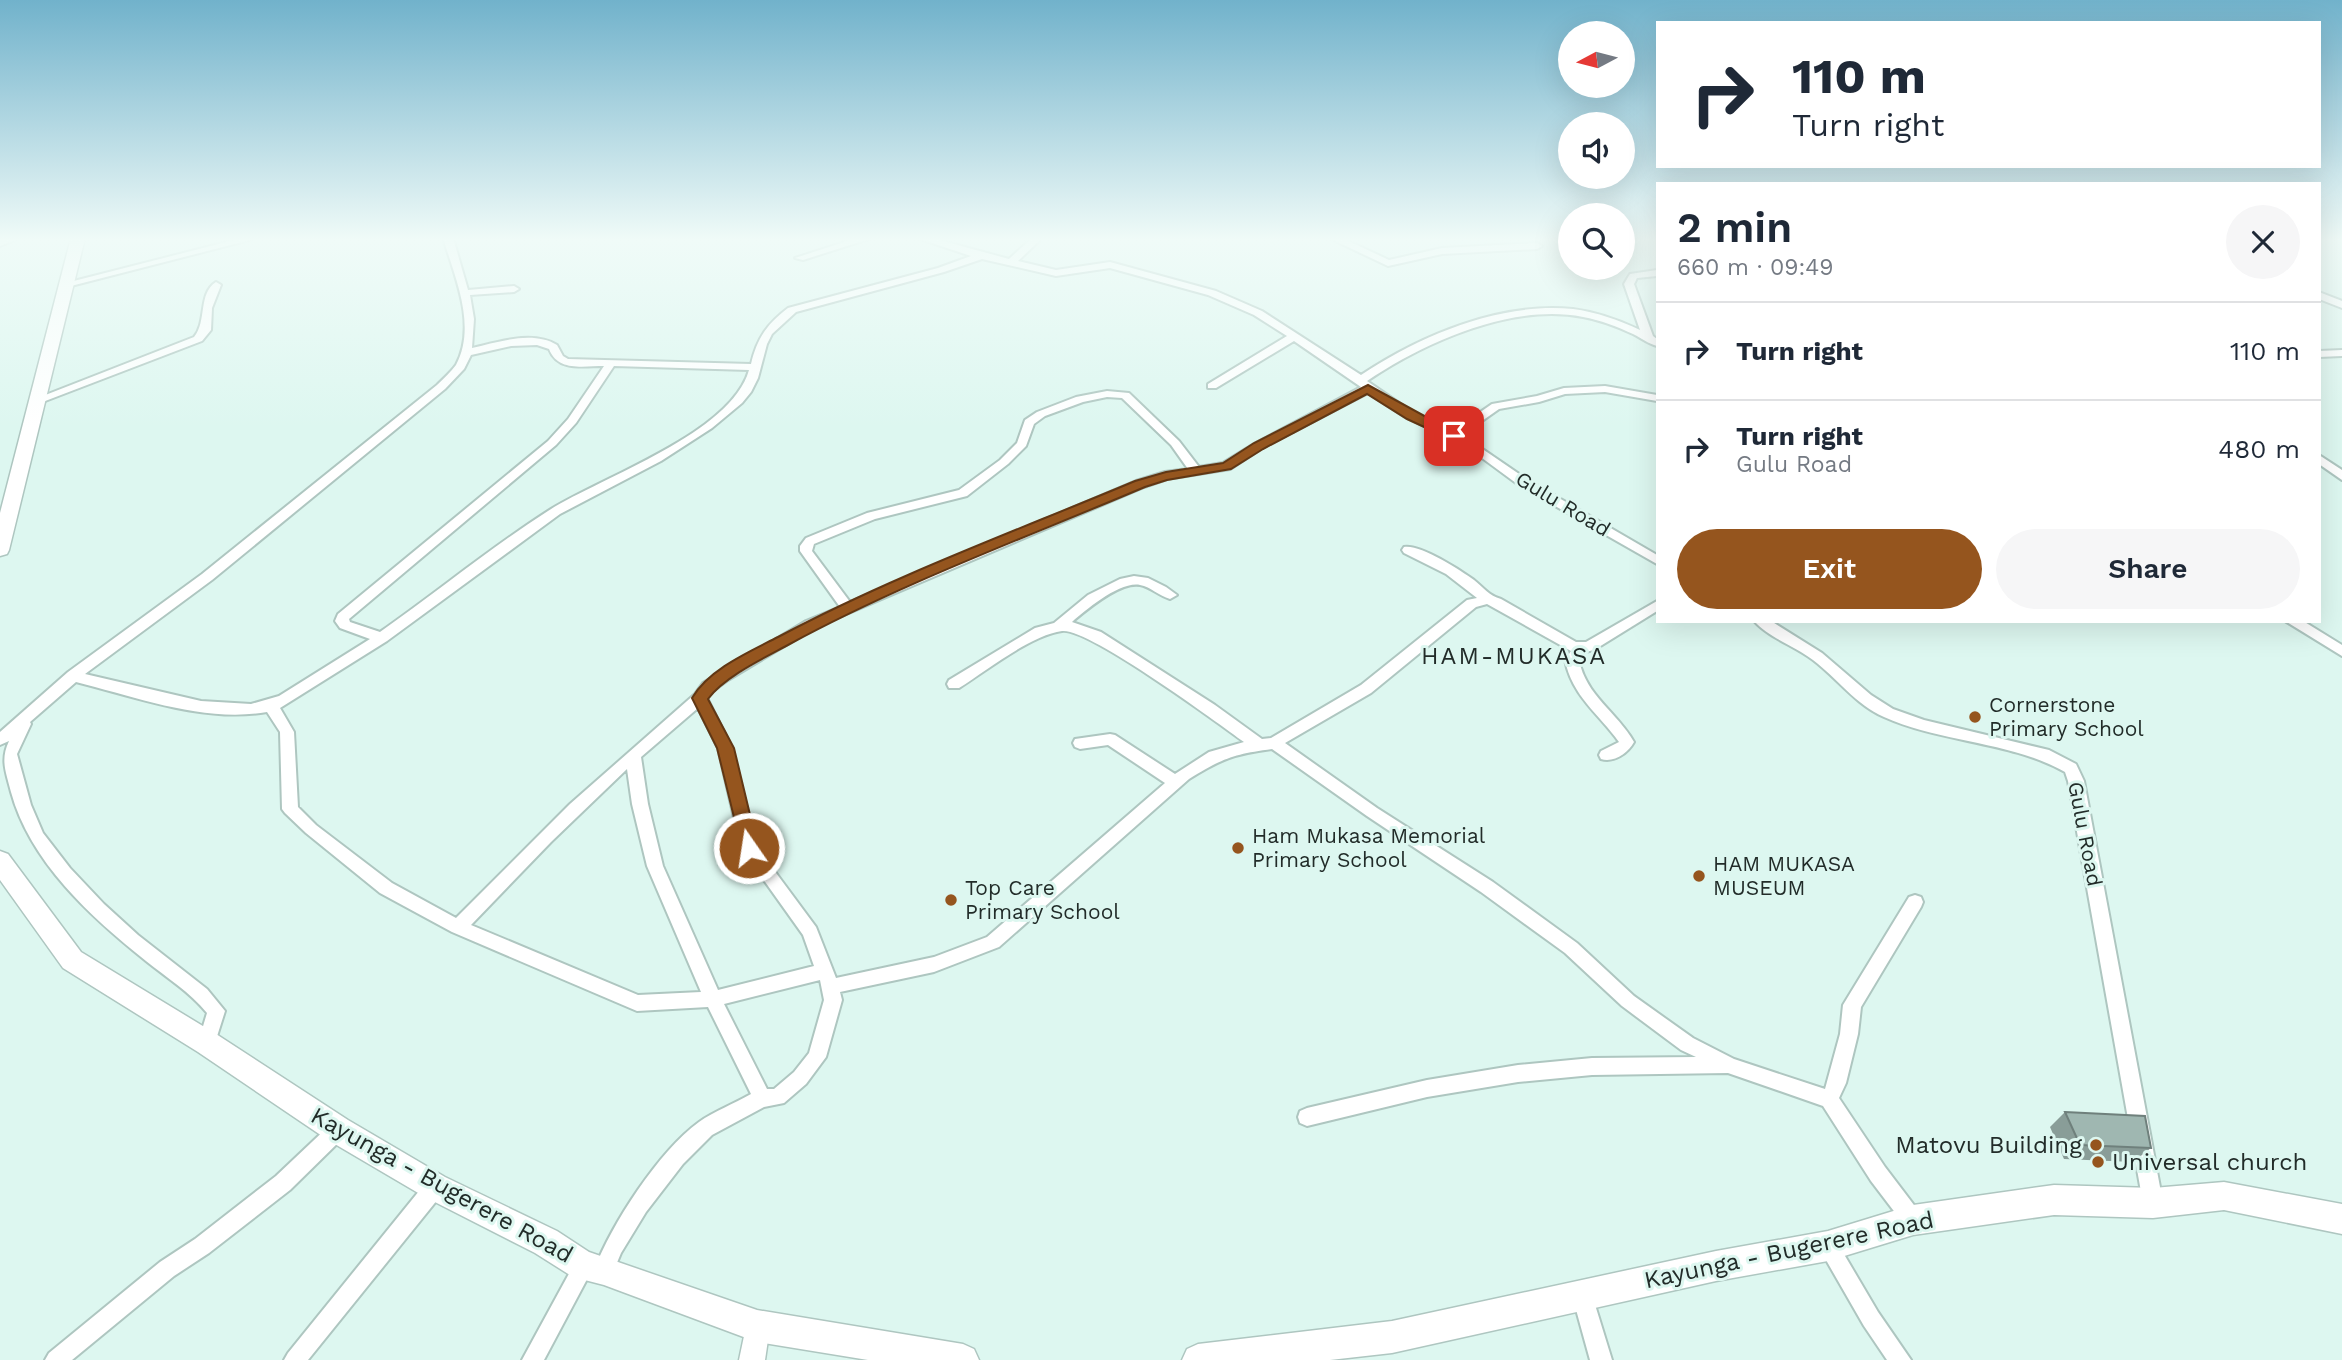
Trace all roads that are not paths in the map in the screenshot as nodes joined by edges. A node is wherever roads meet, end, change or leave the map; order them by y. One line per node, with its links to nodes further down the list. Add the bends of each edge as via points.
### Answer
1 (62, 301): 17 (main road)
2 (210, 301): 17 (street, via 205,330 198,339)
3 (465, 301): 9 (street)
4 (824, 301): 13 (street, via 792,310 776,320 766,332)
5 (1231, 301): 7 (street, Gulu Road)
6 (1636, 301): 8 (street)
7 (1293, 337): 14 (street, Gulu Road); 15 (street)
8 (1653, 340): 14 (street, via 1573,312 1511,317 1398,356)
9 (465, 353): 12 (street, via 545,342 566,362); 35 (street, via 459,369 441,387 197,584)
10 (2342, 353): 11 (street)
11 (2321, 354)
12 (611, 363): 13 (street); 32 (street, via 552,443 343,617 345,625)
13 (754, 367): 32 (street, via 752,383 722,414 655,460 552,514)
14 (1364, 384): 18 (street, Gulu Road, via 1411,416); 20 (street, via 1226,466)
15 (1212, 386)
16 (1656, 398): 18 (street, via 1586,388 1564,391 1496,406)
17 (36, 401): 22 (main road)
18 (1454, 436): 24 (street, Gulu Road)
19 (2321, 460): 21 (street)
20 (1196, 471): 28 (street, via 1140,484); 28 (street, via 1175,443 1125,395 1080,398 1029,422 1022,444 963,493 871,516 810,541 806,551)
21 (2342, 476)
22 (0, 550)
23 (1409, 550): 26 (street, via 1460,576)
24 (1656, 560)
25 (1170, 595): 31 (street, via 1134,580 1078,607)
26 (1487, 600): 33 (street); 42 (street, via 1472,603 1366,689)
27 (1656, 606): 33 (street, via 1589,647)
28 (847, 607): 37 (street, via 752,658 708,687)
29 (1764, 623): 58 (street, Gulu Road, via 1817,656 1888,713 2049,756 2071,768)
30 (2295, 623): 34 (street)
31 (1058, 627): 36 (street, via 1040,631); 42 (street, via 1066,625 1096,635)
32 (381, 638): 38 (street)
33 (1580, 648): 43 (street, via 1572,660 1582,691 1627,742)
34 (2342, 651)
35 (73, 676): 38 (street, via 237,711); 39 (street)
36 (954, 684)
37 (700, 698): 44 (street); 49 (street, via 725,748 749,848 810,932)
38 (271, 706): 48 (street, via 287,732 290,809 386,888)
39 (28, 717): 40 (street); 51 (street, via 10,754 30,822 61,870 99,908 144,950 201,992 216,1011)
40 (0, 740)
41 (1080, 743): 45 (street, via 1110,739)
42 (1267, 744): 45 (street, via 1214,756); 52 (street, via 1487,887 1572,948 1628,1001 1687,1044)
43 (1606, 755)
44 (633, 756): 48 (street); 50 (street, via 655,866)
45 (1175, 782): 49 (street, via 993,942 940,964)
46 (0, 861): 51 (main road, Kayunga - Bugerere Road, via 72,960)
47 (1915, 902): 54 (street, via 1852,1005 1849,1034)
48 (458, 927): 50 (street, via 637,1003)
49 (828, 979): 50 (street); 53 (street, via 834,1000 817,1057 778,1097)
50 (713, 999): 53 (street)
51 (207, 1043): 56 (main road, Kayunga - Bugerere Road)
52 (1730, 1066): 54 (street); 55 (street, via 1548,1070 1371,1100)
53 (762, 1098): 62 (street, via 705,1129 676,1157)
54 (1829, 1099): 60 (street)
55 (1307, 1117)
56 (338, 1130): 57 (main road, Kayunga - Bugerere Road); 65 (street, via 283,1183 167,1269)
57 (435, 1187): 62 (main road, Kayunga - Bugerere Road); 66 (street)
58 (2153, 1203): 59 (main road, Kayunga - Bugerere Road, via 2224,1196); 60 (main road, Kayunga - Bugerere Road, via 2054,1200)
59 (2342, 1219)
60 (1913, 1220): 61 (main road, Kayunga - Bugerere Road)
61 (1828, 1246): 63 (main road, Kayunga - Bugerere Road); 72 (street)
62 (594, 1268): 64 (main road, Kayunga - Bugerere Road); 67 (street)
63 (1582, 1295): 70 (main road, Kayunga - Bugerere Road, via 1392,1337); 71 (street)
64 (757, 1326): 68 (street); 69 (main road, Kayunga - Bugerere Road)
65 (56, 1360)
66 (295, 1360)
67 (533, 1360)
68 (752, 1360)
69 (963, 1360)
70 (1198, 1360)
71 (1601, 1360)
72 (1900, 1360)

